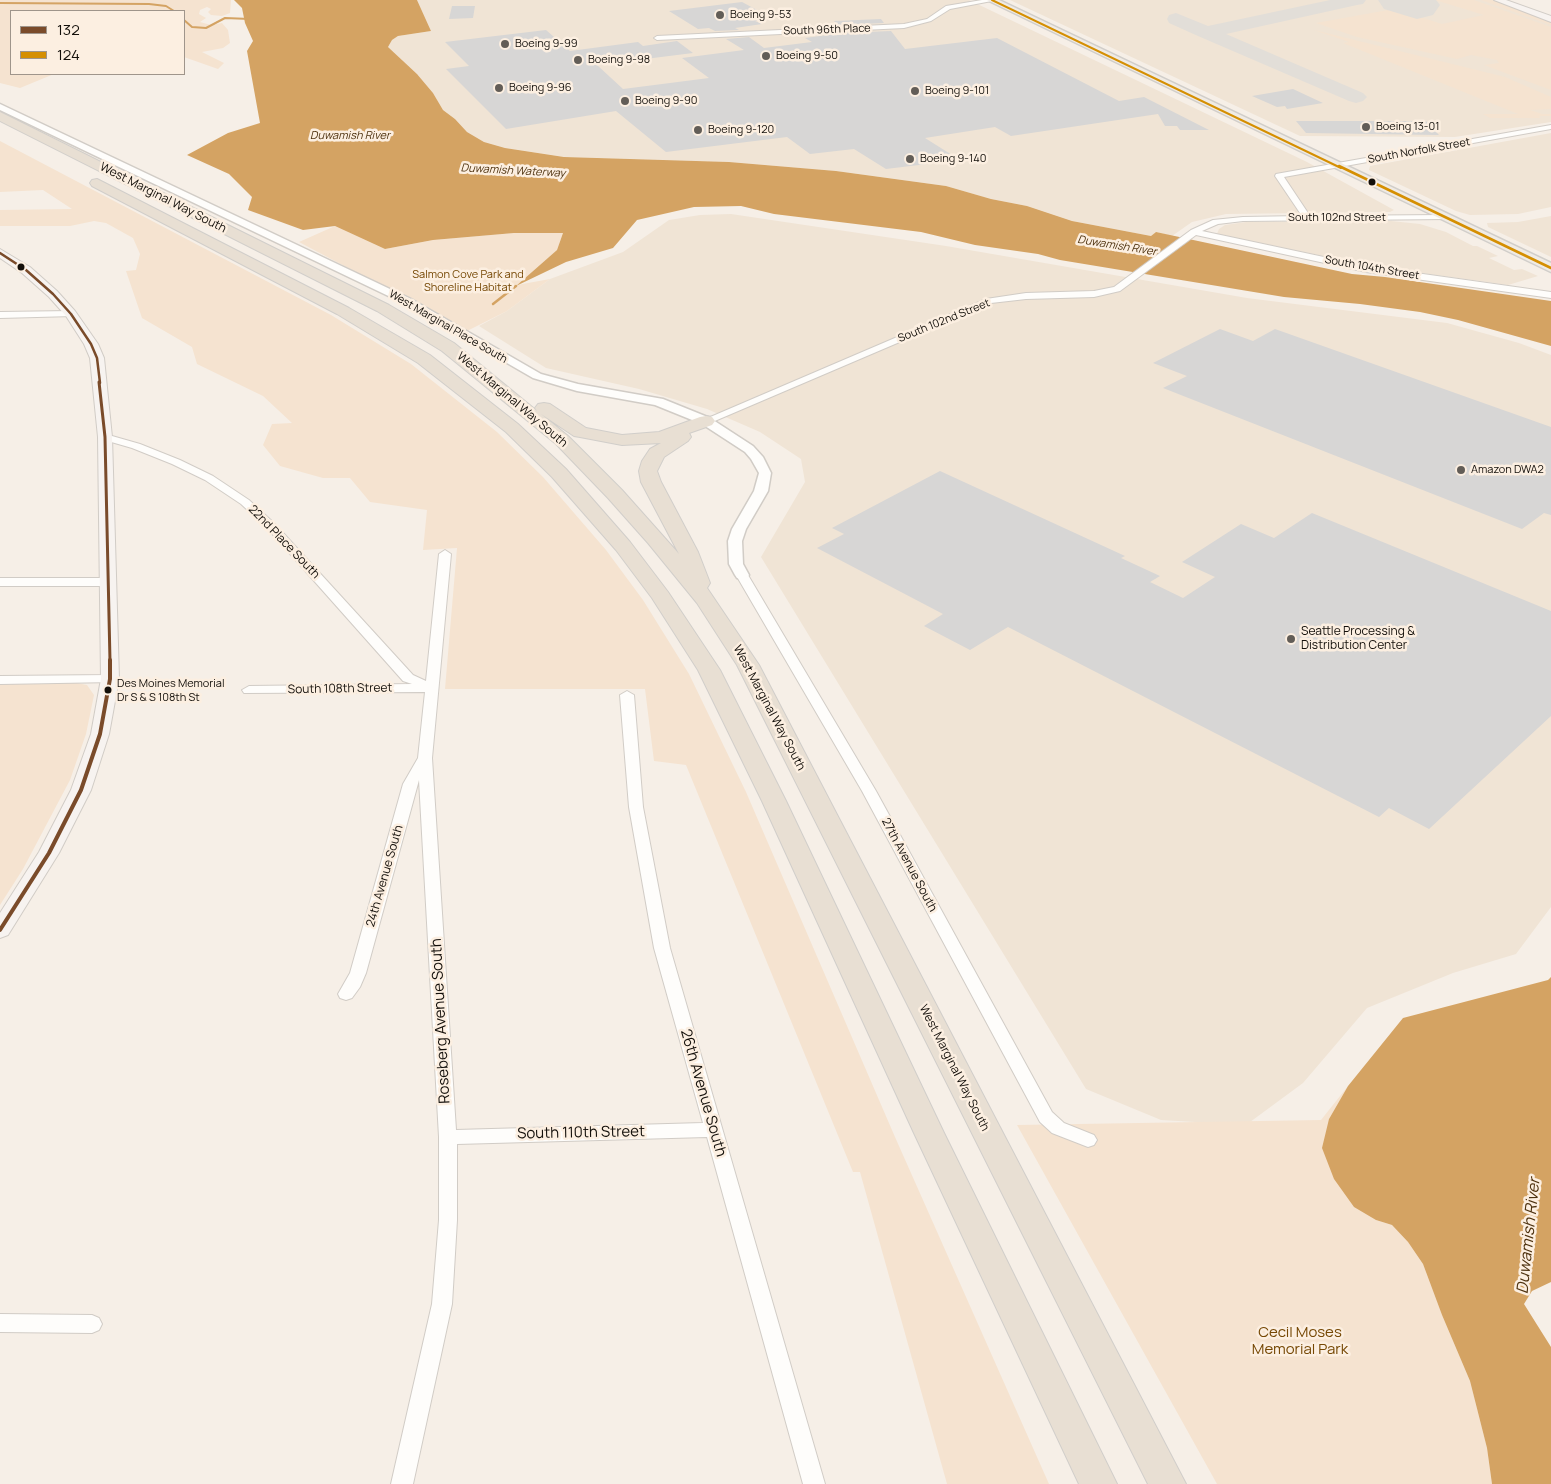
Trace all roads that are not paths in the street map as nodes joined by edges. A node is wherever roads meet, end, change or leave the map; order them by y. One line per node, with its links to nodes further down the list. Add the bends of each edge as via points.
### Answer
1 (993, 0): 5 (street, South 96th Place, via 948,7 930,20 904,26); 10 (main road)
2 (1498, 0): 4 (main road)
3 (1508, 0): 4 (main road)
4 (1551, 17)
5 (657, 38)
6 (0, 107): 20 (street, West Marginal Place South, via 407,301 524,371 554,382 659,402)
7 (0, 116): 19 (highway, West Marginal Way South, via 383,308)
8 (1551, 127): 10 (street, South Norfolk Street)
9 (0, 132): 42 (highway, West Marginal Way South, via 343,311 424,359 512,428 559,473 623,546 661,596 709,670)
10 (1339, 166): 11 (main road); 12 (street, South Norfolk Street, via 1279,176)
11 (1445, 217): 12 (street, South 102nd Street); 15 (main road)
12 (1307, 218): 13 (street, South 102nd Street, via 1234,219 1216,222)
13 (1194, 232): 16 (street, South 104th Street, via 1366,268); 20 (street, South 102nd Street, via 1117,289 1012,296 980,304)
14 (0, 253): 17 (main road, via 40,282)
15 (1551, 268)
16 (1551, 295)
17 (71, 314): 18 (street); 21 (main road, via 97,358)
18 (0, 315)
19 (448, 347): 20 (highway, via 573,428 588,434 622,440 662,437); 26 (highway, West Marginal Way South, via 562,440 615,494)
20 (706, 421): 23 (street, West Marginal Place South, via 749,449 758,457 765,473 761,491 735,541 736,564); 26 (highway, via 657,453 648,471 688,552)
21 (106, 437): 25 (main road); 29 (street, 22nd Place South, via 176,462 209,478 245,502 272,526 408,678)
22 (445, 554): 29 (street, Roseberg Avenue South)
23 (742, 575): 37 (street, 27th Avenue South, via 869,791 1046,1117 1058,1128)
24 (0, 582): 25 (street)
25 (109, 582): 27 (main road)
26 (706, 600): 43 (highway, West Marginal Way South, via 748,665 778,722)
27 (110, 679): 28 (street); 33 (main road, via 100,734 81,790 49,853)
28 (0, 680)
29 (432, 688): 30 (street, South 108th Street); 32 (street, Roseberg Avenue South)
30 (249, 690)
31 (627, 695): 35 (street, 26th Avenue South, via 636,807 650,891 662,948)
32 (426, 758): 34 (street, 24th Avenue South, via 410,784 358,974); 36 (street, Roseberg Avenue South)
33 (0, 930)
34 (346, 994)
35 (714, 1130): 36 (street, South 110th Street); 41 (street, 26th Avenue South)
36 (448, 1137): 40 (street, Roseberg Avenue South, via 448,1220 442,1304)
37 (1088, 1140)
38 (0, 1323): 39 (street)
39 (92, 1324)
40 (402, 1484)
41 (814, 1484)
42 (1098, 1484)
43 (1166, 1484)

